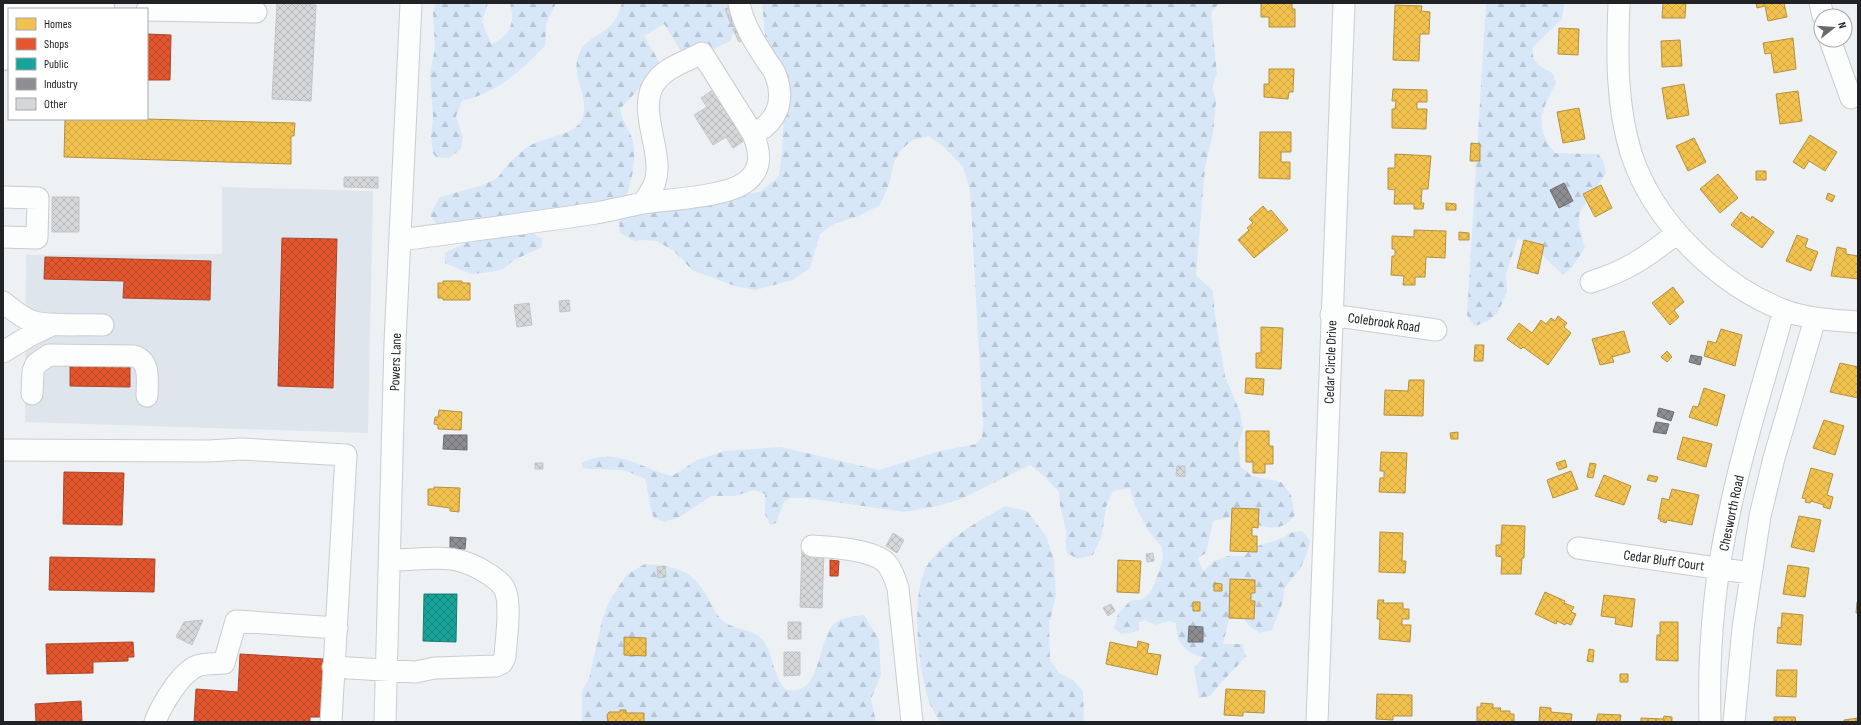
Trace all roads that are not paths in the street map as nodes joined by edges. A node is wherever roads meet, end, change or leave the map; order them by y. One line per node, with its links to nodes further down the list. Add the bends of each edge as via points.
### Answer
1 (411, 3): 17 (street, Powers Lane)
2 (739, 3): 12 (street, via 750,35 776,74 779,87 780,102 775,116 765,129)
3 (1344, 3): 21 (street, Cedar Circle Drive)
4 (1619, 3): 15 (street, via 1618,83 1631,154 1642,180)
5 (4, 5): 6 (street); 10 (main road)
6 (79, 8)
7 (148, 10): 8 (street)
8 (256, 12)
9 (1833, 48): 11 (street)
10 (3, 59)
11 (1851, 98)
12 (753, 134): 14 (street, via 759,149 758,163 748,180 740,186 715,193); 14 (street, via 702,53 664,73 653,84 650,94 649,107 656,167 655,182)
13 (3, 196): 16 (street, via 38,198 37,238)
14 (643, 203): 17 (street, via 598,213)
15 (1677, 232): 18 (street, via 1631,267); 20 (street, via 1724,278)
16 (3, 237)
17 (401, 240): 33 (street, Powers Lane, via 395,342)
18 (1590, 282)
19 (3, 302): 24 (street, via 32,321)
20 (1784, 310): 22 (street); 34 (street, Chesworth Road, via 1730,508)
21 (1331, 315): 26 (street, Colebrook Road); 43 (street, Cedar Circle Drive)
22 (1815, 319): 23 (street); 35 (street, Chesworth Road, via 1774,458)
23 (1858, 322)
24 (54, 324): 25 (street); 27 (street)
25 (103, 325)
26 (1436, 330)
27 (3, 352)
28 (32, 394): 29 (street, via 33,371 36,364 49,355 58,354 141,358 145,362)
29 (147, 396)
30 (3, 450): 36 (street, via 242,450 346,455)
31 (812, 546): 42 (street, via 828,546 870,555 884,561 893,573 898,588)
32 (1578, 548): 34 (street, Cedar Bluff Court)
33 (390, 560): 38 (street, Powers Lane); 38 (street, via 436,557 462,561 500,582 506,591 507,600 505,657 502,663 496,666)
34 (1720, 569): 35 (street, Cedar Bluff Court); 44 (street, Chesworth Road, via 1712,633)
35 (1750, 573): 45 (street, Chesworth Road)
36 (337, 628): 37 (street); 39 (street, via 236,621 224,664 198,665 191,669 160,707)
37 (333, 666): 38 (street); 40 (street)
38 (387, 672): 41 (street, Powers Lane)
39 (155, 722)
40 (331, 722)
41 (386, 722)
42 (912, 722)
43 (1317, 722)
44 (1710, 722)
45 (1734, 722)

